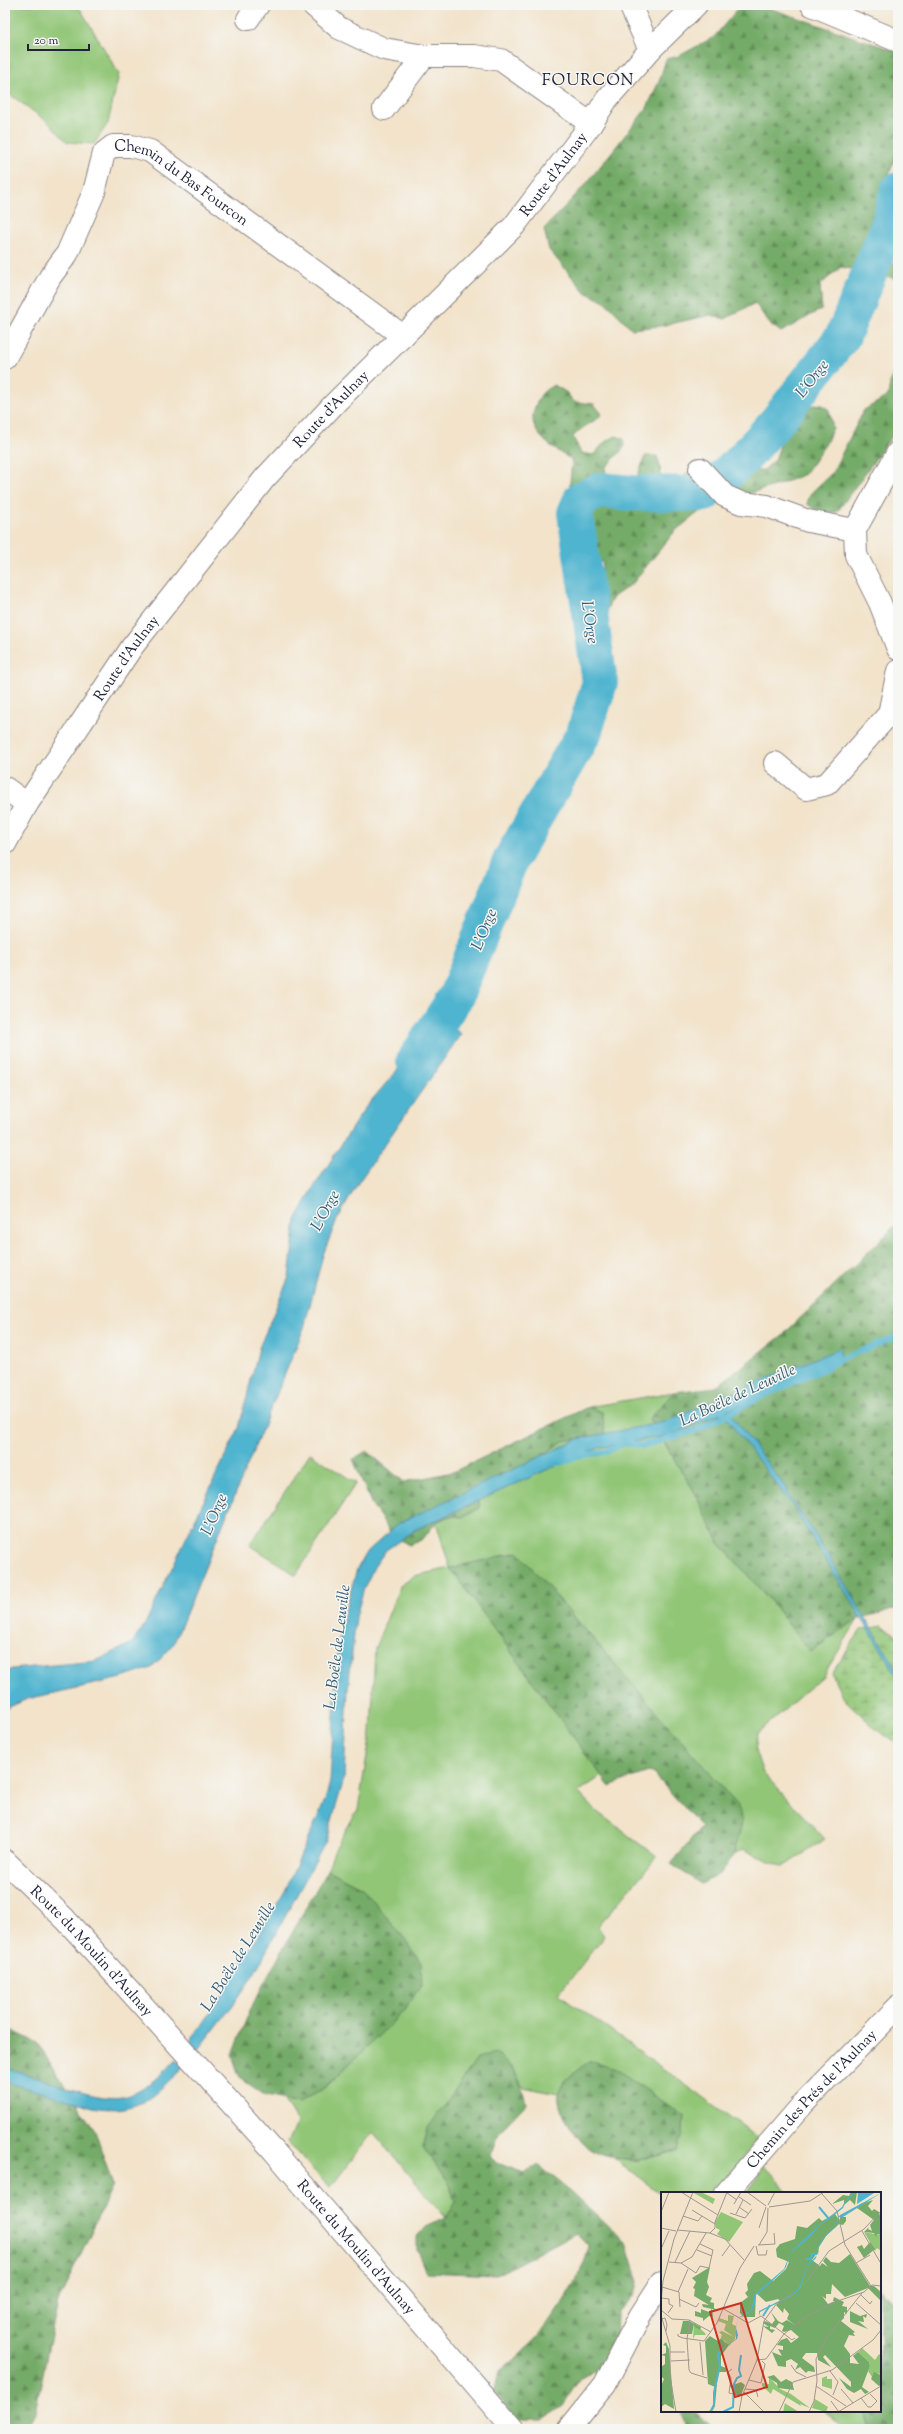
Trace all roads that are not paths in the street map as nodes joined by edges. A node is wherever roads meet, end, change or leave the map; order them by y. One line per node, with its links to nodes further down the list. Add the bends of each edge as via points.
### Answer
1 (313, 5): 7 (street, via 339,28 377,46)
2 (630, 5): 6 (street)
3 (696, 5): 6 (street, Route d'Aulnay)
4 (812, 5): 5 (street)
5 (898, 41)
6 (650, 50): 9 (street, Route d'Aulnay, via 607,99)
7 (424, 56): 8 (street); 9 (street, via 474,56 501,60)
8 (384, 109)
9 (591, 124): 10 (street, Route d'Aulnay, via 514,226)
10 (403, 336): 11 (street, Chemin du Bas Fourcon, via 150,151 131,146 113,146 104,152 94,192 67,254 50,277); 19 (street, Route d'Aulnay, via 336,402 265,478 132,647)
11 (5, 358)
12 (898, 452): 14 (street)
13 (700, 469): 14 (street, via 725,496 741,503 767,506 808,521)
14 (854, 530): 15 (street, via 856,555 880,603)
15 (898, 648)
16 (898, 672): 17 (street, via 889,714 827,784 806,789)
17 (775, 763)
18 (5, 788): 19 (street)
19 (27, 804): 20 (street, Route d'Aulnay)
20 (5, 844)
21 (5, 1861): 25 (street, Route du Moulin d'Aulnay, via 64,1920 273,2150)
22 (898, 2007): 23 (street, Chemin des Prés de l'Aulnay, via 804,2103)
23 (727, 2192)
24 (661, 2284): 26 (street, via 640,2316 604,2384)
25 (513, 2429)
26 (569, 2429)

